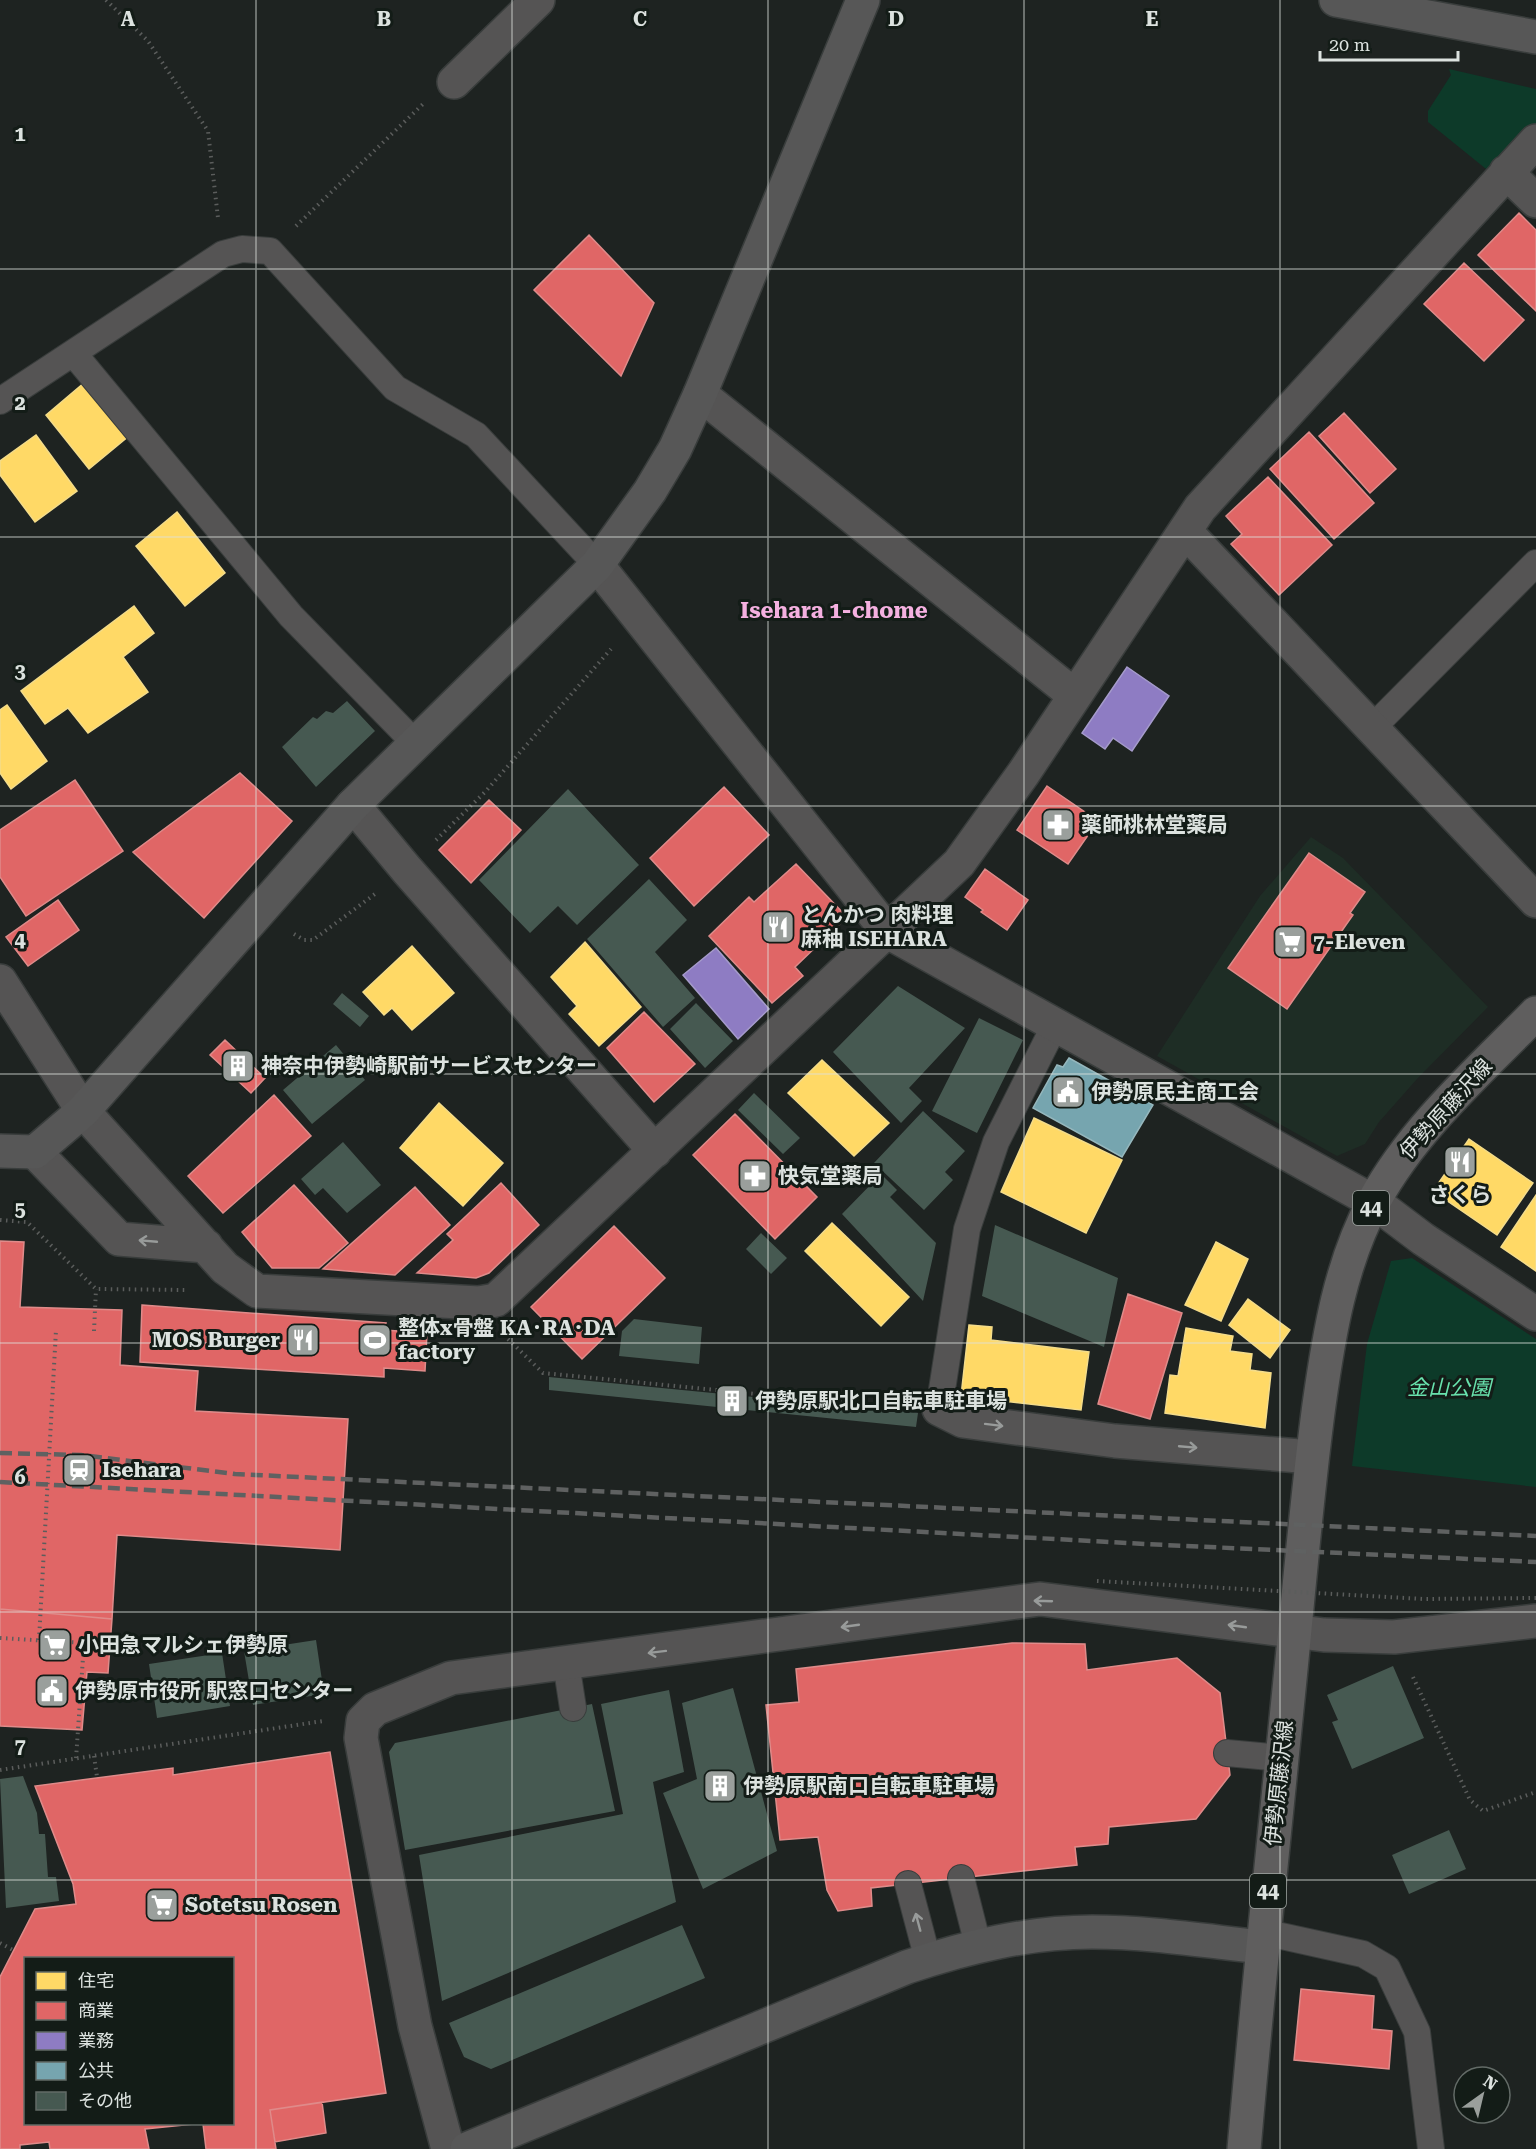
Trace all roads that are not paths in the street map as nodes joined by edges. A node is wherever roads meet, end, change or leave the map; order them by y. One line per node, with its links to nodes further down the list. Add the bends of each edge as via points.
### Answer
1 (538, 0): 5 (street)
2 (863, 0): 10 (street)
3 (1336, 0): 4 (street)
4 (1536, 37)
5 (454, 82)
6 (1536, 141): 7 (street)
7 (1506, 172): 8 (street); 12 (street, via 1200,508)
8 (1536, 201)
9 (74, 354): 11 (lane); 14 (lane, via 223,254 242,249 270,251 395,388 476,435); 17 (lane, via 291,615)
10 (700, 394): 14 (street, via 670,457); 15 (street)
11 (0, 401)
12 (1186, 532): 15 (street); 16 (street)
13 (1536, 563): 16 (lane)
14 (597, 565): 17 (street); 20 (street)
15 (1074, 695): 20 (street, via 959,863)
16 (1372, 728): 19 (street)
17 (415, 743): 18 (street)
18 (353, 805): 24 (street); 26 (street)
19 (1536, 901)
20 (888, 932): 23 (street); 26 (street)
21 (0, 981): 24 (street)
22 (1536, 1013): 28 (main road, 伊勢原藤沢線 / 44, via 1424,1128 1397,1162)
23 (1056, 1023): 28 (street); 31 (lane, via 996,1142 967,1229)
24 (83, 1111): 27 (street); 29 (street)
25 (0, 1151): 27 (street)
26 (655, 1151): 29 (street, via 496,1300 471,1303 256,1291 225,1268)
27 (34, 1152): 29 (street, one-way to 27, via 118,1239)
28 (1374, 1202): 30 (street); 32 (main road, 伊勢原藤沢線 / 44, via 1341,1280)
29 (206, 1246)
30 (1536, 1314)
31 (939, 1409): 32 (street, one-way to 32, via 963,1421 1115,1441)
32 (1312, 1457): 34 (main road, 44)
33 (1536, 1621): 34 (street, via 1394,1636)
34 (1295, 1632): 35 (street, one-way to 35, via 1040,1599); 38 (main road, 伊勢原藤沢線 / 44)
35 (566, 1663): 36 (lane); 44 (street, via 451,1678 369,1715 361,1738 415,2026)
36 (573, 1708)
37 (1227, 1753): 38 (lane)
38 (1281, 1758): 41 (main road, 伊勢原藤沢線 / 44)
39 (961, 1878): 42 (lane)
40 (908, 1884): 43 (lane, one-way to 40)
41 (1262, 1940): 42 (street, via 1092,1932); 46 (main road, 伊勢原藤沢線 / 44); 47 (lane, via 1363,1954 1387,1968 1417,2032)
42 (978, 1945): 43 (street)
43 (928, 1960): 45 (street)
44 (448, 2149)
45 (467, 2149)
46 (1244, 2149)
47 (1431, 2149)

